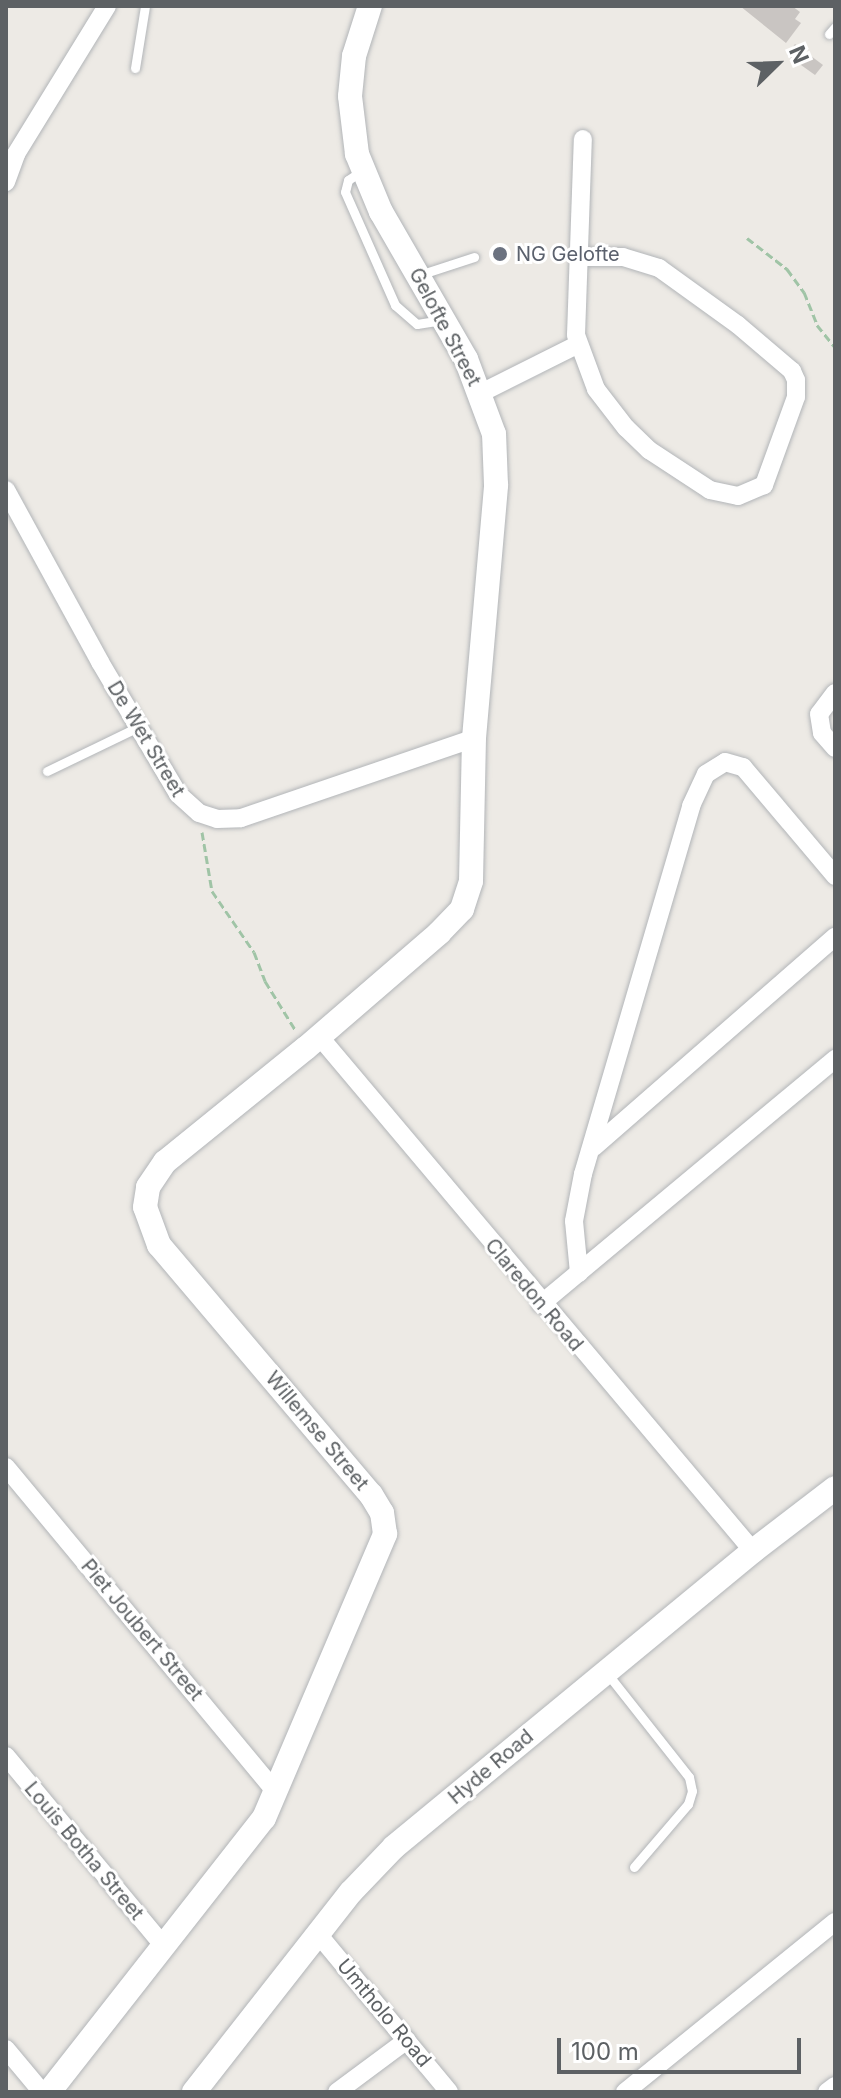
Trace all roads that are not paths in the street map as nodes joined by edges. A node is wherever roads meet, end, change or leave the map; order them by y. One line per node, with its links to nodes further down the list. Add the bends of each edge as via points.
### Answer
1 (107, 6): 7 (street, via 16,154)
2 (145, 6): 4 (lane)
3 (370, 6): 6 (street, Gelofte Street, via 354,56 350,96)
4 (135, 68)
5 (583, 139): 9 (street)
6 (363, 170): 10 (street, Gelofte Street); 11 (lane, via 348,180 345,192 395,305 417,324)
7 (6, 182)
8 (474, 257): 10 (lane)
9 (580, 257): 12 (street); 12 (street, via 623,257 659,268 792,371 796,397 764,485 744,496 729,496 691,479 649,450 596,389)
10 (419, 275): 11 (street, Gelofte Street)
11 (444, 319): 13 (street, Gelofte Street)
12 (577, 345): 13 (street)
13 (481, 393): 17 (street, Gelofte Street, via 496,457)
14 (6, 490): 16 (street, De Wet Street)
15 (835, 693): 18 (street, via 819,714 822,733)
16 (138, 727): 17 (street, De Wet Street, via 178,794 199,813 217,819 241,818); 19 (lane)
17 (474, 738): 20 (street, Gelofte Street)
18 (835, 748)
19 (47, 771)
20 (472, 853): 23 (street, Willemse Street, via 467,900 456,917)
21 (835, 876): 25 (street, via 743,767 725,762 706,774 691,806)
22 (835, 937): 25 (street)
23 (313, 1042): 27 (street, Claredon Road); 33 (street, Willemse Street, via 165,1162 148,1187 145,1207 159,1245 371,1495 385,1521 380,1547)
24 (835, 1059): 26 (street)
25 (592, 1149): 26 (street, via 574,1221)
26 (579, 1273): 27 (street)
27 (541, 1304): 30 (street, Claredon Road)
28 (6, 1467): 33 (street, Piet Joubert Street)
29 (835, 1488): 30 (street, Hyde Road)
30 (753, 1551): 31 (street, Hyde Road)
31 (606, 1672): 34 (lane, via 689,1777 692,1791 688,1804); 36 (street, Hyde Road, via 394,1847)
32 (6, 1756): 37 (street, Louis Botha Street)
33 (277, 1793): 37 (street, Willemse Street, via 253,1835)
34 (634, 1867)
35 (835, 1922): 46 (street)
36 (318, 1934): 38 (street, Umtholo Road); 43 (street, Hyde Road)
37 (163, 1945): 42 (street, Willemse Street)
38 (407, 2040): 44 (street); 45 (street, Umtholo Road)
39 (6, 2049): 41 (street)
40 (835, 2086): 47 (street)
41 (42, 2092)
42 (49, 2092)
43 (194, 2092)
44 (337, 2092)
45 (449, 2092)
46 (625, 2092)
47 (827, 2092)

